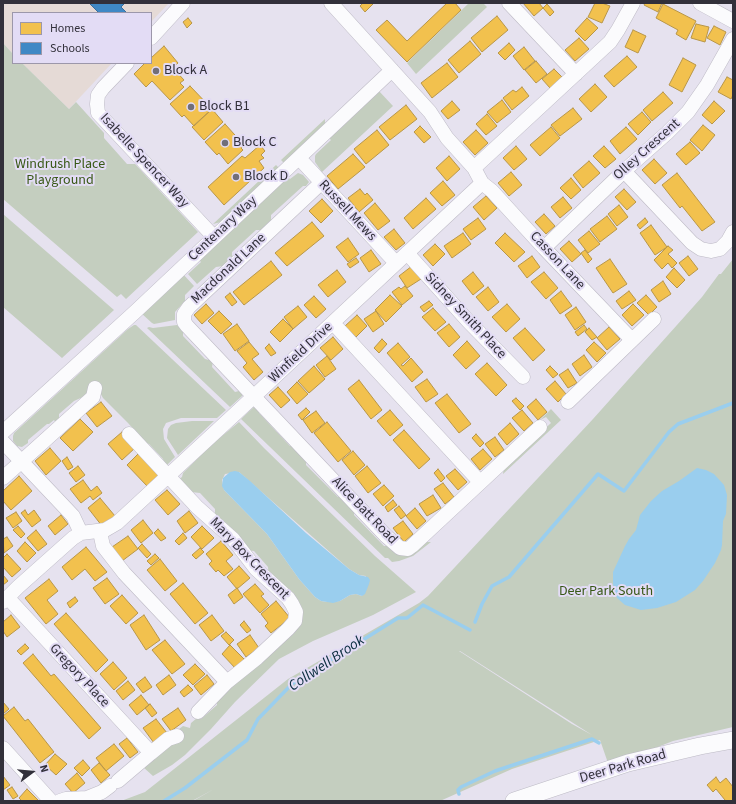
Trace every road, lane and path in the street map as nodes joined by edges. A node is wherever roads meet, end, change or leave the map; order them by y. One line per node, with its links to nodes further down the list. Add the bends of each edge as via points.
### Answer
1 (183, 3): 7 (street)
2 (331, 3): 10 (street)
3 (509, 3): 11 (street)
4 (633, 3): 11 (street, via 615,36)
5 (700, 3): 6 (street)
6 (733, 21)
7 (152, 37)
8 (733, 39): 14 (street, Olley Crescent, via 707,85 688,112)
9 (126, 64): 18 (street, Isabelle Spencer Way, via 98,96 98,113)
10 (392, 70): 12 (street, Centenary Way); 13 (street, via 430,112 447,138)
11 (576, 74): 13 (street)
12 (299, 158): 15 (street, Russell Mews); 18 (street, Centenary Way)
13 (474, 168): 16 (street)
14 (624, 171): 17 (street, via 692,243 701,249 720,249); 19 (street, Olley Crescent)
15 (322, 183): 21 (street, Russell Mews); 27 (street, Macdonald Lane, via 188,307 184,314 187,326)
16 (482, 183): 19 (street, Casson Lane); 20 (street, Winfield Drive)
17 (733, 232)
18 (214, 237): 30 (street, Centenary Way)
19 (544, 248): 24 (street, Casson Lane)
20 (407, 253): 21 (street, Winfield Drive); 25 (street, Sidney Smith Place)
21 (396, 263): 23 (street, Winfield Drive)
22 (654, 319): 24 (street)
23 (333, 322): 27 (street, Winfield Drive); 36 (street)
24 (632, 340): 28 (street)
25 (523, 377)
26 (95, 388): 33 (street, via 93,397)
27 (254, 396): 34 (street, Winfield Drive); 36 (street, Alice Batt Road, via 400,548 408,549 412,546)
28 (568, 402)
29 (540, 427): 36 (street, Alice Batt Road)
30 (3, 432)
31 (129, 434): 34 (street, Mary Box Crescent)
32 (3, 442): 33 (street)
33 (21, 461): 35 (street); 38 (street, via 73,516)
34 (168, 476): 37 (street, Winfield Drive, via 117,523); 40 (street, Mary Box Crescent, via 210,520 233,539 256,569 288,598 296,612 295,620 288,629)
35 (3, 478)
36 (480, 482)
37 (100, 532): 38 (street, Winfield Drive); 40 (street, via 103,546 124,573)
38 (81, 533): 39 (street, via 63,546)
39 (5, 600): 45 (street, Gregory Place)
40 (227, 682): 41 (street, Mary Box Crescent)
41 (198, 712)
42 (177, 736): 45 (street, via 168,739)
43 (733, 740): 48 (street, Deer Park Road, via 628,763)
44 (3, 748): 46 (street)
45 (151, 753): 47 (street, via 102,792 87,798)
46 (51, 801)
47 (60, 801)
48 (514, 801)

